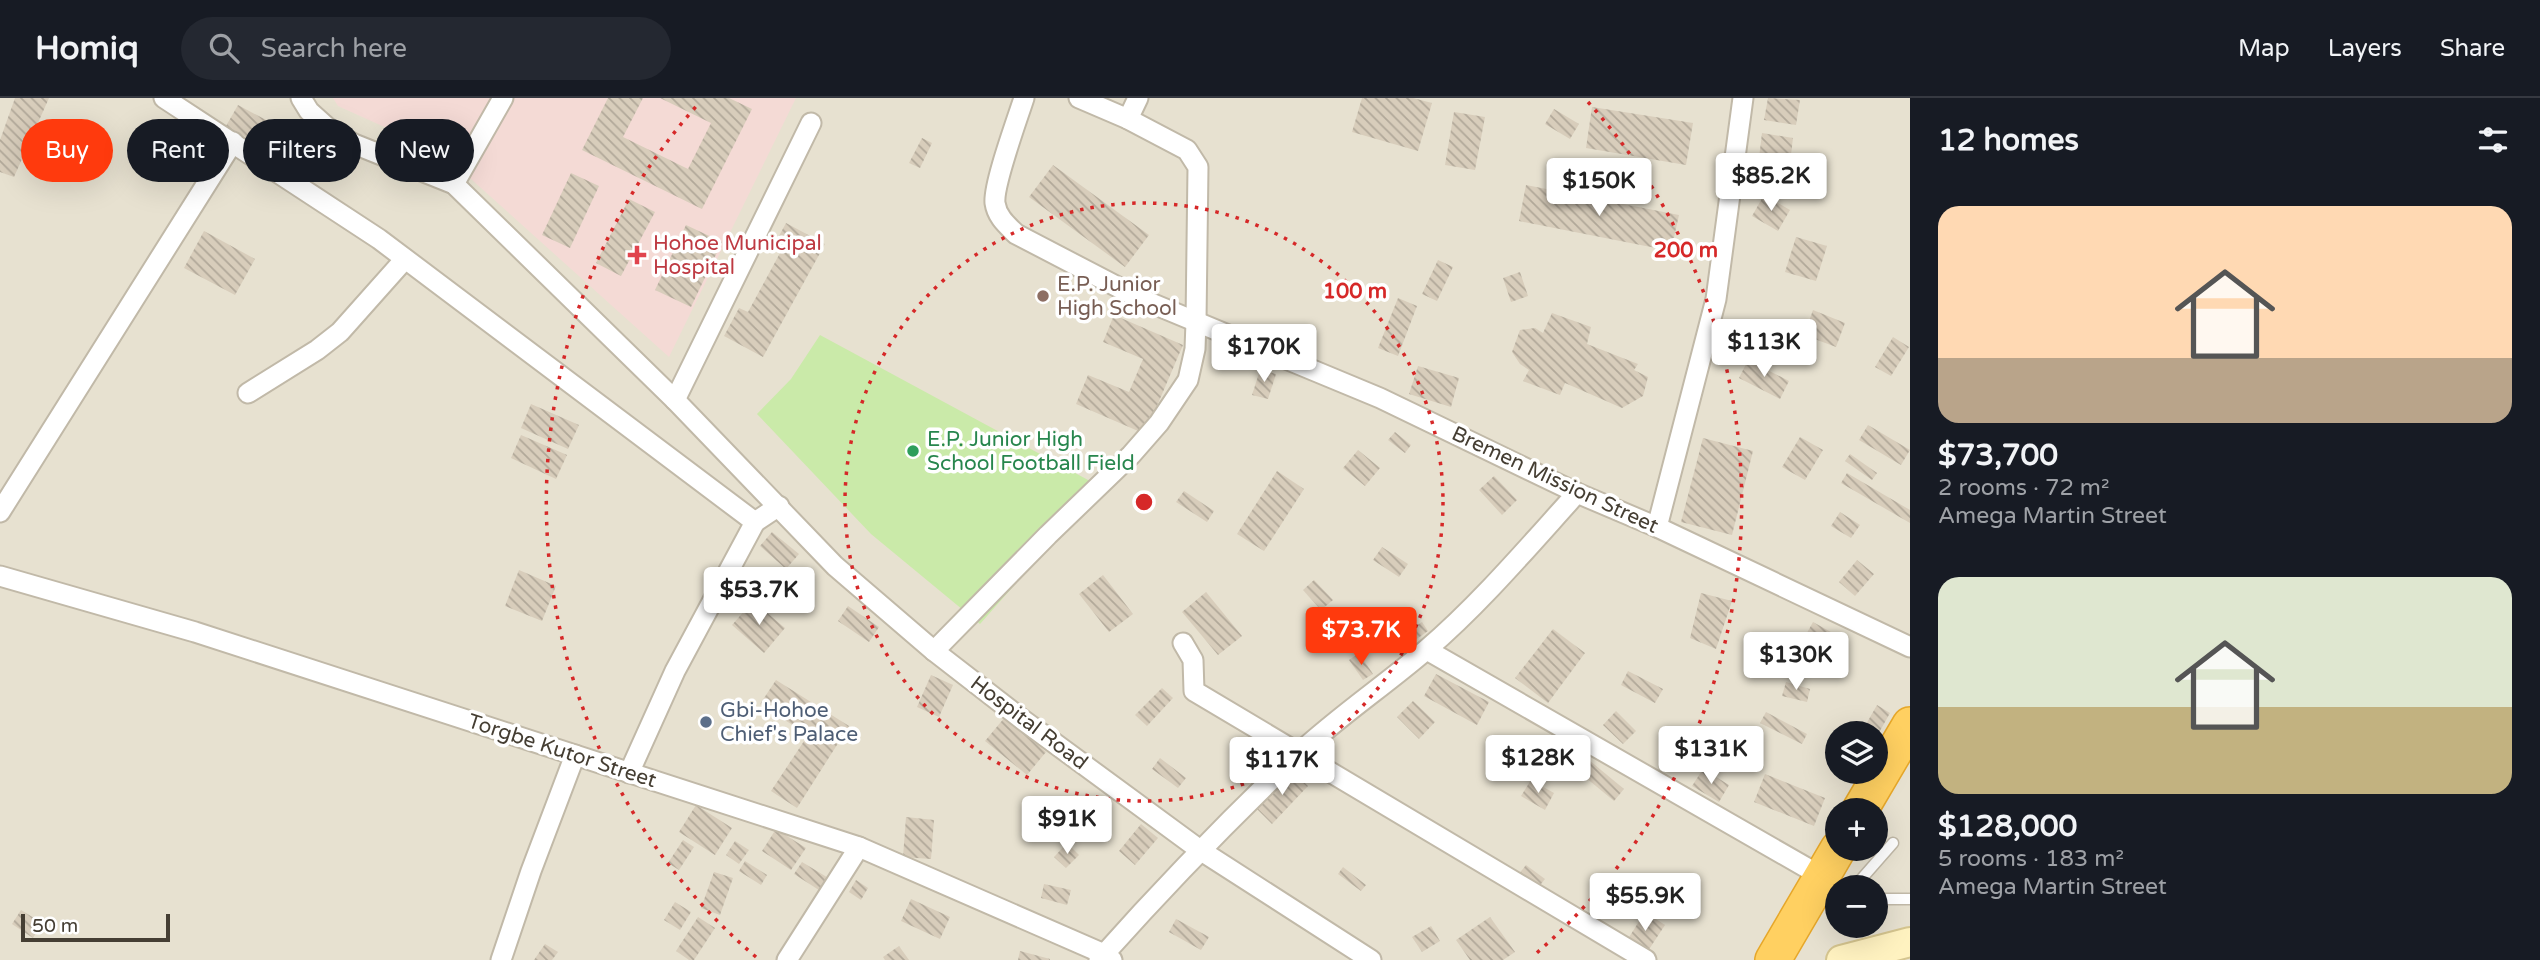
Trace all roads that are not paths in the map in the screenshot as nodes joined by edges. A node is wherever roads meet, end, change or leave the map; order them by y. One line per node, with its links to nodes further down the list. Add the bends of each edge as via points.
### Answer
1 (164, 98): 10 (street)
2 (301, 98): 11 (street, via 329,129 354,144)
3 (503, 98): 11 (street)
4 (1024, 98): 13 (street, Bremen Mission Street, via 998,182 995,202 1000,218 1016,234)
5 (1079, 98): 8 (street)
6 (1138, 98): 8 (street)
7 (1743, 98): 20 (street, via 1716,299)
8 (1128, 118): 13 (street, via 1187,150 1198,167)
9 (811, 124): 15 (street)
10 (233, 142): 12 (street); 18 (street)
11 (454, 184): 15 (street, Hospital Road)
12 (405, 259): 14 (street, via 340,332); 19 (street)
13 (1196, 322): 16 (street, Bremen Mission Street, via 1380,398); 25 (street, via 1188,380 1159,423)
14 (248, 393)
15 (675, 400): 17 (street, Hospital Road)
16 (1577, 493): 20 (street, Bremen Mission Street); 24 (street)
17 (779, 506): 19 (street); 25 (street, Hospital Road, via 835,566)
18 (0, 512)
19 (755, 522): 29 (street, via 675,671)
20 (1657, 527): 23 (street, Bremen Mission Street)
21 (0, 576): 28 (street, Torgbe Kutor Street, via 195,632)
22 (1183, 643): 27 (street, via 1193,660 1195,691)
23 (1910, 648)
24 (1427, 650): 27 (street); 34 (street)
25 (934, 651): 33 (street, Hospital Road)
26 (1910, 724): 30 (highway)
27 (1300, 753): 33 (street); 43 (street)
28 (575, 755): 29 (street, Torgbe Kutor Street); 40 (street)
29 (629, 773): 32 (street, Torgbe Kutor Street)
30 (1867, 798)
31 (1893, 843): 35 (lane)
32 (859, 847): 39 (street, Torgbe Kutor Street); 41 (street)
33 (1200, 850): 39 (street); 42 (street, Hospital Road)
34 (1830, 863): 44 (highway)
35 (1865, 875)
36 (1888, 899): 37 (lane)
37 (1910, 899)
38 (1910, 942): 45 (main road)
39 (1105, 958)
40 (501, 960)
41 (788, 960)
42 (1371, 960)
43 (1646, 960)
44 (1773, 960)
45 (1841, 960)

